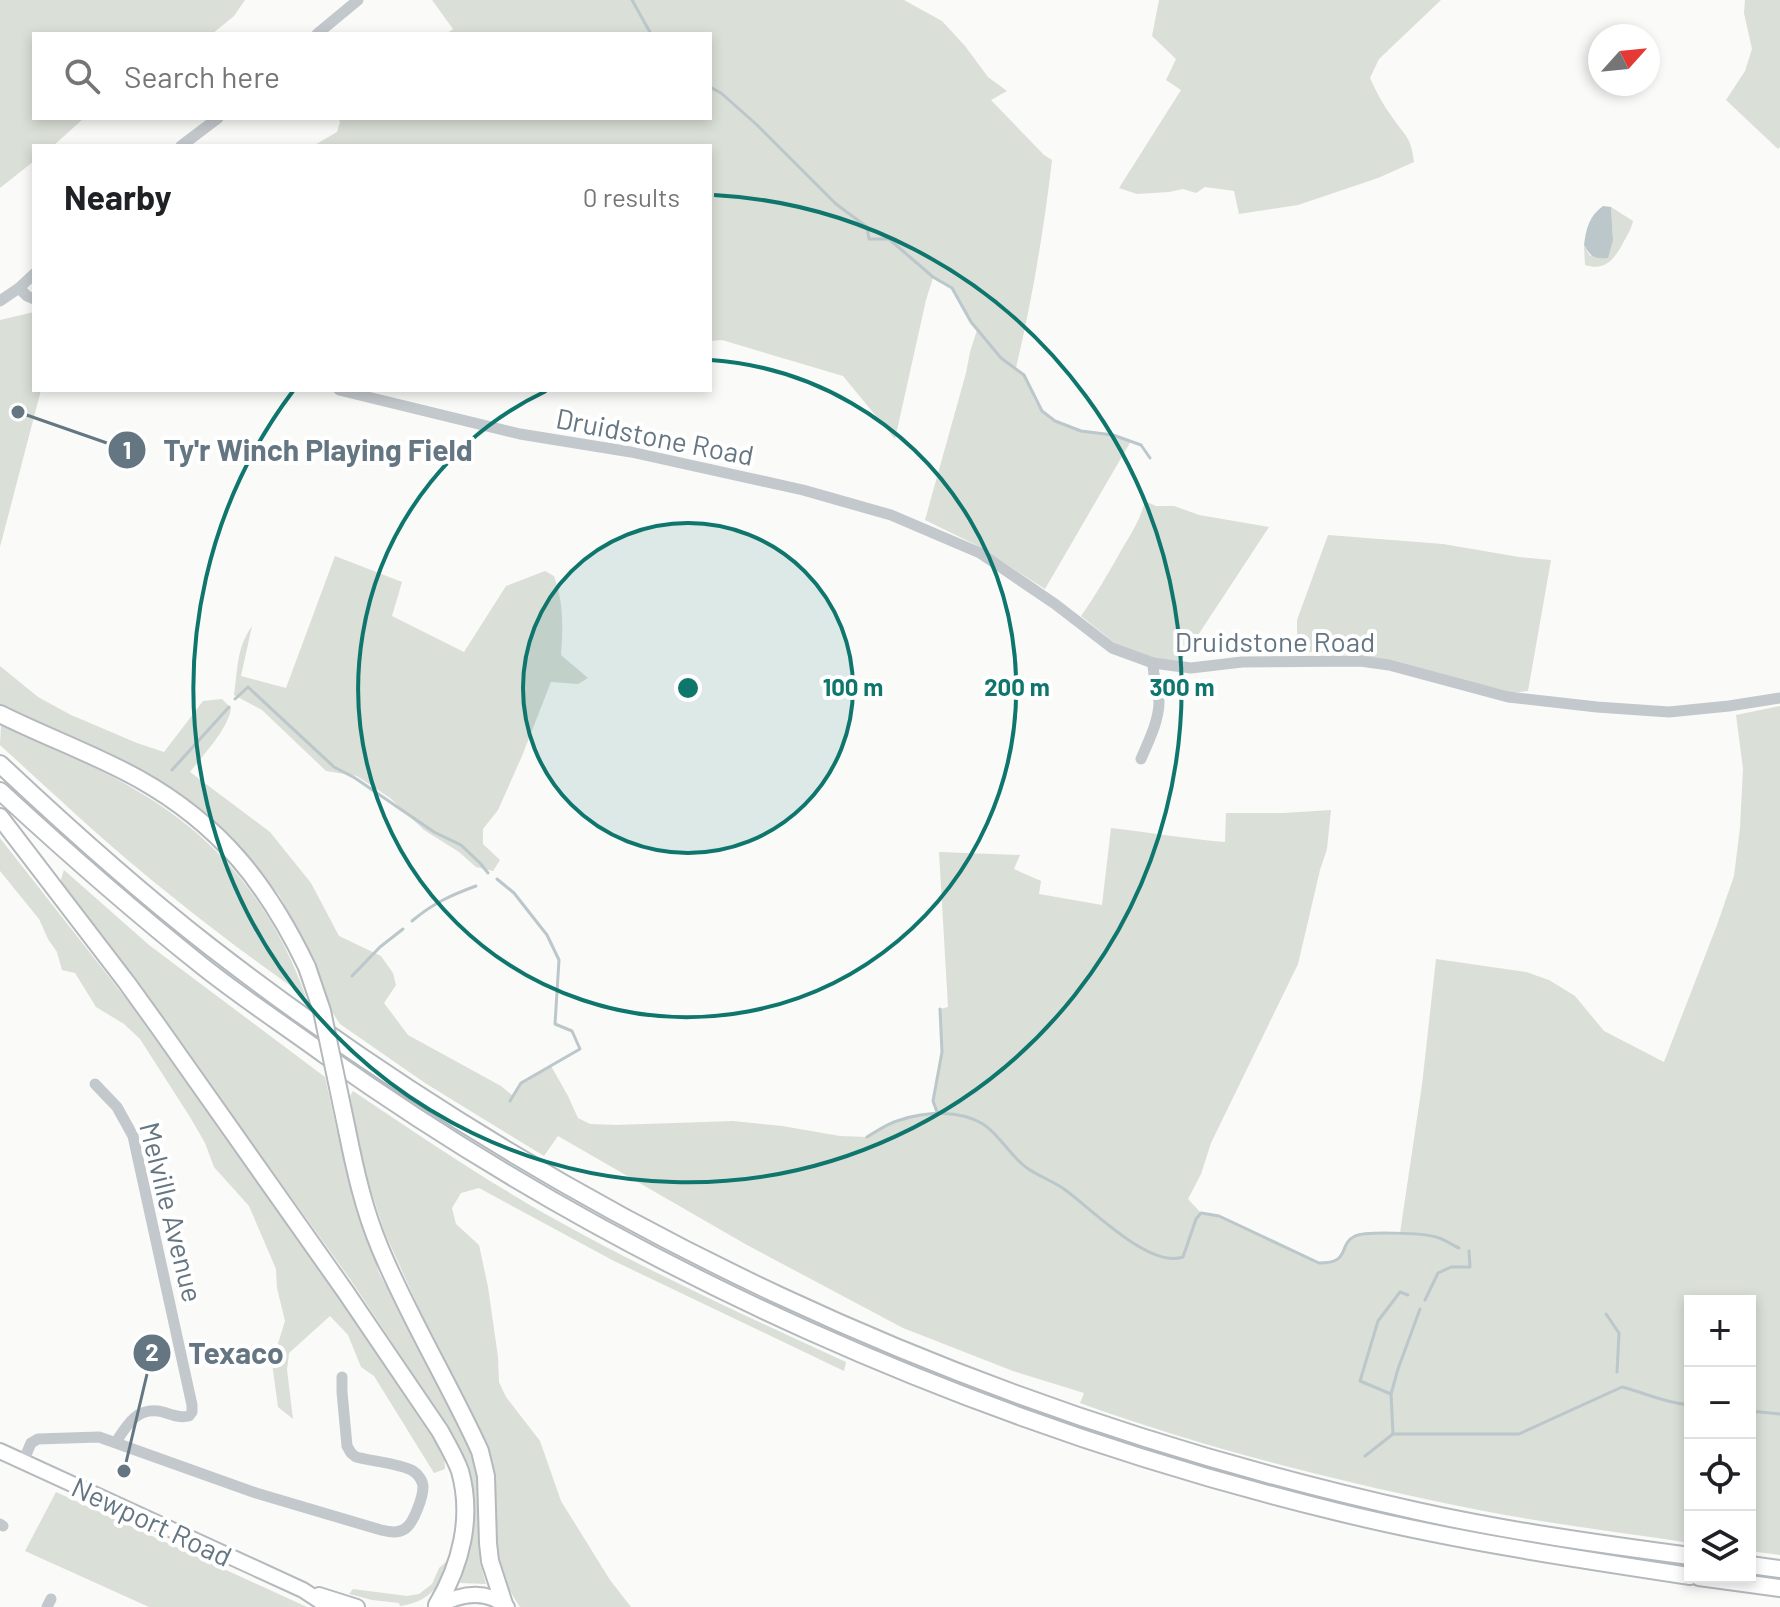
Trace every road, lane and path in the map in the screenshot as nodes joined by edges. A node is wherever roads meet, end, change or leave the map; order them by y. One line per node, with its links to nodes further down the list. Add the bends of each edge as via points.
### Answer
1 (358, 0): 2 (street)
2 (319, 32)
3 (215, 120): 4 (street)
4 (184, 144)
5 (32, 276): 6 (street)
6 (19, 288): 7 (street); 8 (street)
7 (32, 298)
8 (0, 301)
9 (347, 392): 10 (street, Druidstone Road, via 520,434 803,490 891,515 980,553 1112,648)
10 (1153, 663): 11 (street, Druidstone Road, via 1191,668 1360,661 1508,697 1669,712); 13 (street, via 1159,703)
11 (1780, 698)
12 (0, 714): 29 (highway, bridge, via 138,779 196,817 234,852 289,929 322,1011 361,1194 379,1247 480,1451 490,1561)
13 (1141, 759)
14 (0, 764): 22 (highway, via 207,944 394,1079 612,1211 820,1315 1050,1408 1237,1466 1422,1512)
15 (0, 791): 25 (highway, via 204,968 399,1106 590,1221 804,1329 1023,1418 1228,1484 1480,1543)
16 (0, 817): 30 (highway, via 158,1026 453,1453 463,1483 465,1524 459,1559)
17 (95, 1084): 19 (street, Melville Avenue, via 117,1107 133,1136 192,1405 189,1416 139,1414)
18 (342, 1377): 19 (street, via 351,1453 415,1472 421,1480 409,1526 381,1530 267,1497)
19 (116, 1442): 21 (street, via 91,1436 38,1439)
20 (0, 1451): 21 (main road, Newport Road)
21 (23, 1462): 28 (main road, Newport Road)
22 (1684, 1555)
23 (1756, 1566): 24 (highway)
24 (1780, 1569)
25 (1684, 1575)
26 (1743, 1583): 27 (highway)
27 (1780, 1588)
28 (303, 1590): 31 (main road, Newport Road); 32 (main road, Newport Road)
29 (505, 1605): 30 (main road, via 479,1594)
30 (436, 1606)
31 (329, 1607)
32 (357, 1607)

